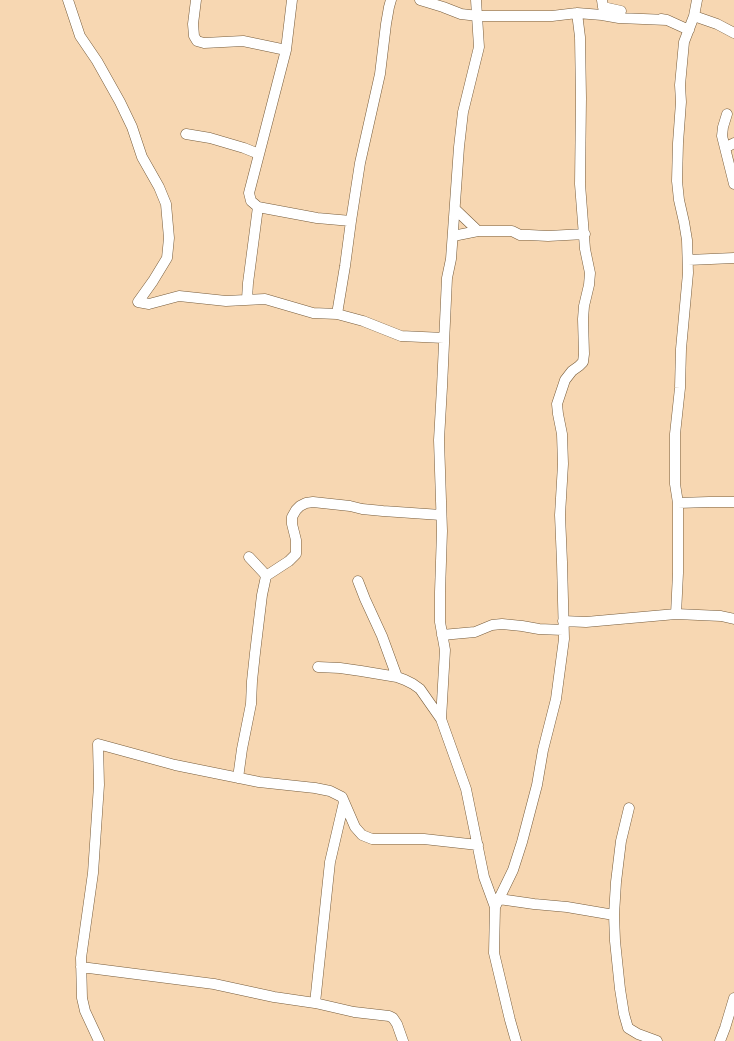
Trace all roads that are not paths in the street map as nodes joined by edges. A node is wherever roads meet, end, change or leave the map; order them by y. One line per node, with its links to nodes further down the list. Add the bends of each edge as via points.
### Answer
1 (68, 0): 29 (street, via 80,36 120,102 142,157 166,204 167,258 138,302 149,304 179,296 226,301)
2 (196, 0): 15 (street, via 194,36 197,41 243,41)
3 (292, 0): 15 (street)
4 (392, 0): 23 (street)
5 (420, 0): 10 (street, via 461,14)
6 (476, 0): 10 (street)
7 (602, 0): 12 (street, via 603,7 609,9)
8 (697, 0): 11 (street)
9 (577, 13): 10 (street, via 552,16); 12 (street); 25 (street, via 580,37 580,184)
10 (478, 16): 22 (street, via 479,47 463,112)
11 (694, 16): 13 (street); 14 (street, via 717,24)
12 (667, 20): 13 (street)
13 (689, 30): 28 (street, via 684,42 680,85 677,181)
14 (734, 34)
15 (286, 50): 19 (street)
16 (727, 114): 18 (street, via 722,136)
17 (186, 134): 19 (street, via 210,138)
18 (729, 146): 20 (street)
19 (259, 154): 21 (street, via 249,193 251,201)
20 (734, 184)
21 (258, 207): 23 (street, via 317,218); 29 (street)
22 (455, 209): 24 (street); 26 (street)
23 (351, 221): 30 (street)
24 (478, 231): 25 (street, via 512,231 520,235 548,236); 26 (street)
25 (585, 234): 40 (street, via 585,250 590,273 584,306 583,362 565,380 558,404 563,464 560,515)
26 (453, 236): 31 (street, via 446,278)
27 (734, 258): 28 (street)
28 (688, 260): 33 (street, via 675,434 675,484)
29 (247, 299): 30 (street, via 265,299 313,313)
30 (337, 314): 31 (street, via 401,336)
31 (444, 338): 34 (street, via 439,440)
32 (734, 502): 33 (street)
33 (678, 503): 38 (street)
34 (442, 515): 36 (street, via 306,503 300,506 292,517 296,554); 41 (street)
35 (249, 557): 36 (street)
36 (266, 576): 45 (street, via 251,704)
37 (358, 581): 43 (street)
38 (676, 614): 39 (street); 40 (street)
39 (734, 619)
40 (563, 625): 41 (street, via 539,629 502,624 475,632); 49 (street, via 564,639 556,699 537,785 513,870)
41 (442, 635): 44 (street, via 445,650)
42 (318, 667): 43 (street)
43 (397, 677): 44 (street, via 420,689)
44 (441, 719): 48 (street, via 466,789)
45 (238, 778): 46 (street, via 330,791 342,797); 51 (street, via 175,765 98,744 99,785 93,873)
46 (344, 802): 48 (street, via 355,827 362,835 372,839 424,839); 53 (street, via 330,862)
47 (628, 808): 50 (street, via 621,841)
48 (478, 845): 49 (street, via 484,877)
49 (497, 903): 50 (street, via 567,907); 56 (street, via 494,952)
50 (614, 915): 57 (street, via 620,989 628,1028)
51 (81, 967): 53 (street, via 214,984); 54 (street, via 85,1011)
52 (734, 998): 58 (street)
53 (314, 1003): 55 (street, via 354,1012 389,1016 397,1024)
54 (99, 1041)
55 (403, 1041)
56 (516, 1041)
57 (657, 1041)
58 (720, 1041)

